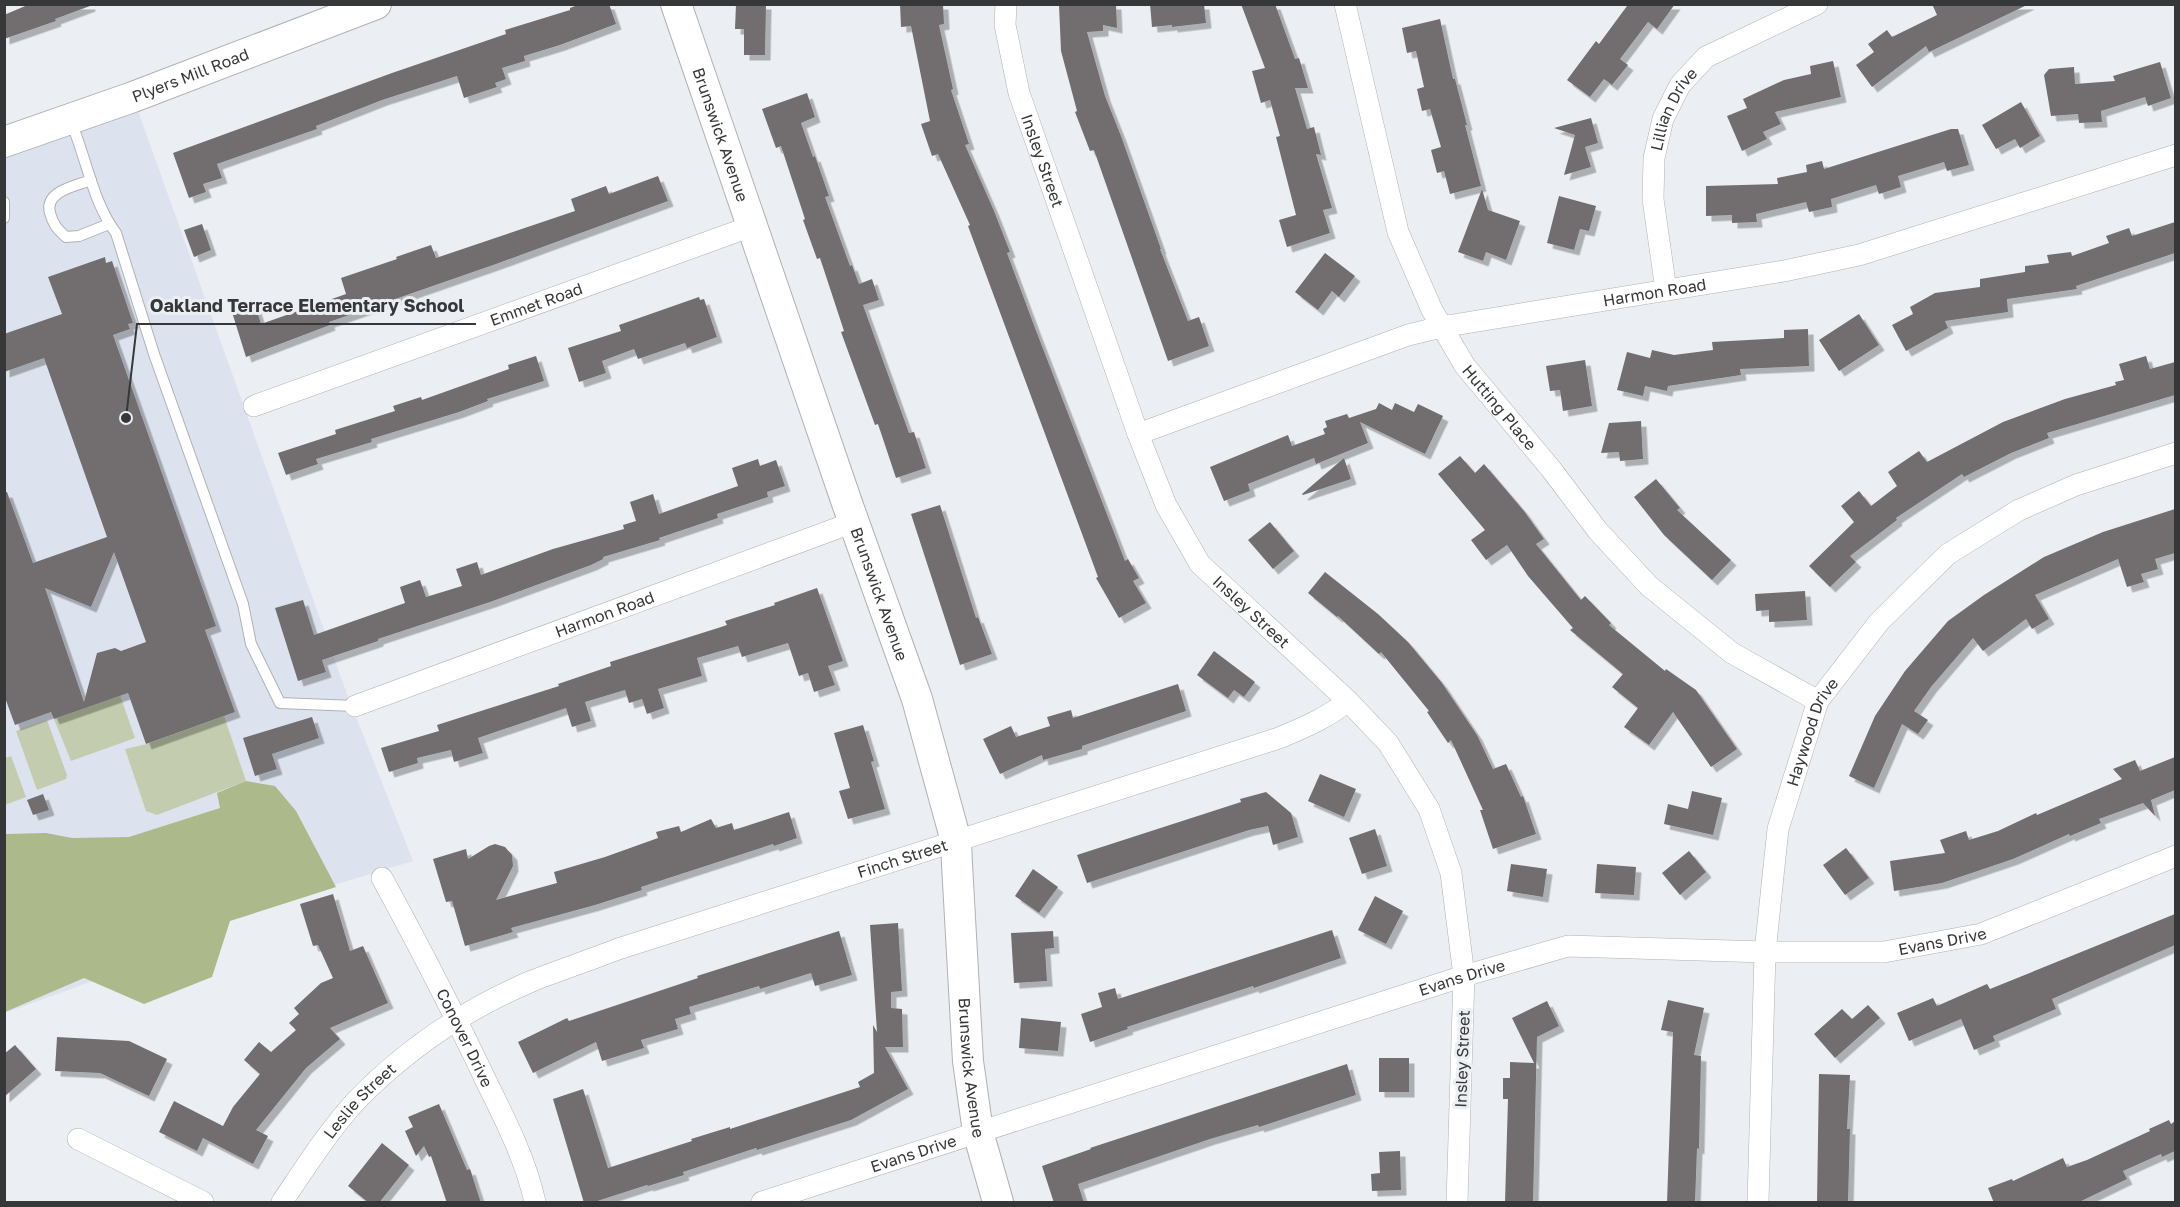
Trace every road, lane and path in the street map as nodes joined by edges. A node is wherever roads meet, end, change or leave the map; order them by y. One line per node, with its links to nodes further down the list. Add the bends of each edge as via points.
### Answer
1 (376, 4): 6 (street, Plyers Mill Road)
2 (676, 4): 13 (street, Brunswick Avenue)
3 (1006, 4): 17 (street, Insley Street, via 1005,24 1019,93)
4 (1345, 4): 15 (street, Hutting Place, via 1398,232)
5 (1817, 4): 14 (street, Lillian Drive, via 1706,57 1680,86 1663,119 1654,159 1653,199)
6 (70, 119): 7 (street, Plyers Mill Road); 9 (lane)
7 (4, 142)
8 (2175, 155): 14 (street, Harmon Road, via 1859,255)
9 (91, 180): 12 (lane); 12 (lane, via 58,192 51,199 49,209 55,227 66,237)
10 (4, 202): 11 (lane)
11 (4, 219)
12 (109, 224): 22 (lane, via 116,233 154,354 243,604 251,644 280,703)
13 (752, 226): 16 (street, Emmet Road); 19 (street, Brunswick Avenue)
14 (1666, 290): 15 (street, Harmon Road)
15 (1441, 327): 17 (street, Harmon Road, via 1408,335); 21 (street, Hutting Place, via 1465,366 1598,531 1649,586 1731,653)
16 (254, 406)
17 (1138, 434): 20 (street, Insley Street, via 1166,505 1200,564)
18 (2175, 453): 21 (street, Haywood Drive, via 2076,485 2029,506 1948,554 1879,622)
19 (854, 522): 22 (street, Harmon Road); 23 (street, Brunswick Avenue, via 917,699)
20 (1348, 701): 23 (street, Finch Street, via 1310,725 1279,738); 27 (street, Insley Street, via 1388,742 1429,809 1451,873)
21 (1818, 701): 26 (street, Haywood Drive, via 1778,829)
22 (355, 706)
23 (956, 841): 28 (street, Finch Street, via 618,949 531,982); 29 (street, Brunswick Avenue, via 968,1061)
24 (2175, 856): 26 (street, Evans Drive, via 1981,934 1884,952)
25 (382, 878): 28 (street, Conover Drive)
26 (1766, 952): 27 (street, Evans Drive, via 1568,946); 37 (street, Haywood Drive)
27 (1464, 976): 29 (street, Evans Drive); 36 (street, Insley Street)
28 (458, 1020): 32 (street, Leslie Street, via 394,1065 354,1103 316,1150); 33 (street, Conover Drive, via 530,1179)
29 (978, 1132): 34 (street, Evans Drive); 35 (street, Brunswick Avenue)
30 (78, 1139): 31 (street)
31 (203, 1203)
32 (282, 1203)
33 (534, 1203)
34 (762, 1203)
35 (998, 1203)
36 (1456, 1203)
37 (1758, 1203)

